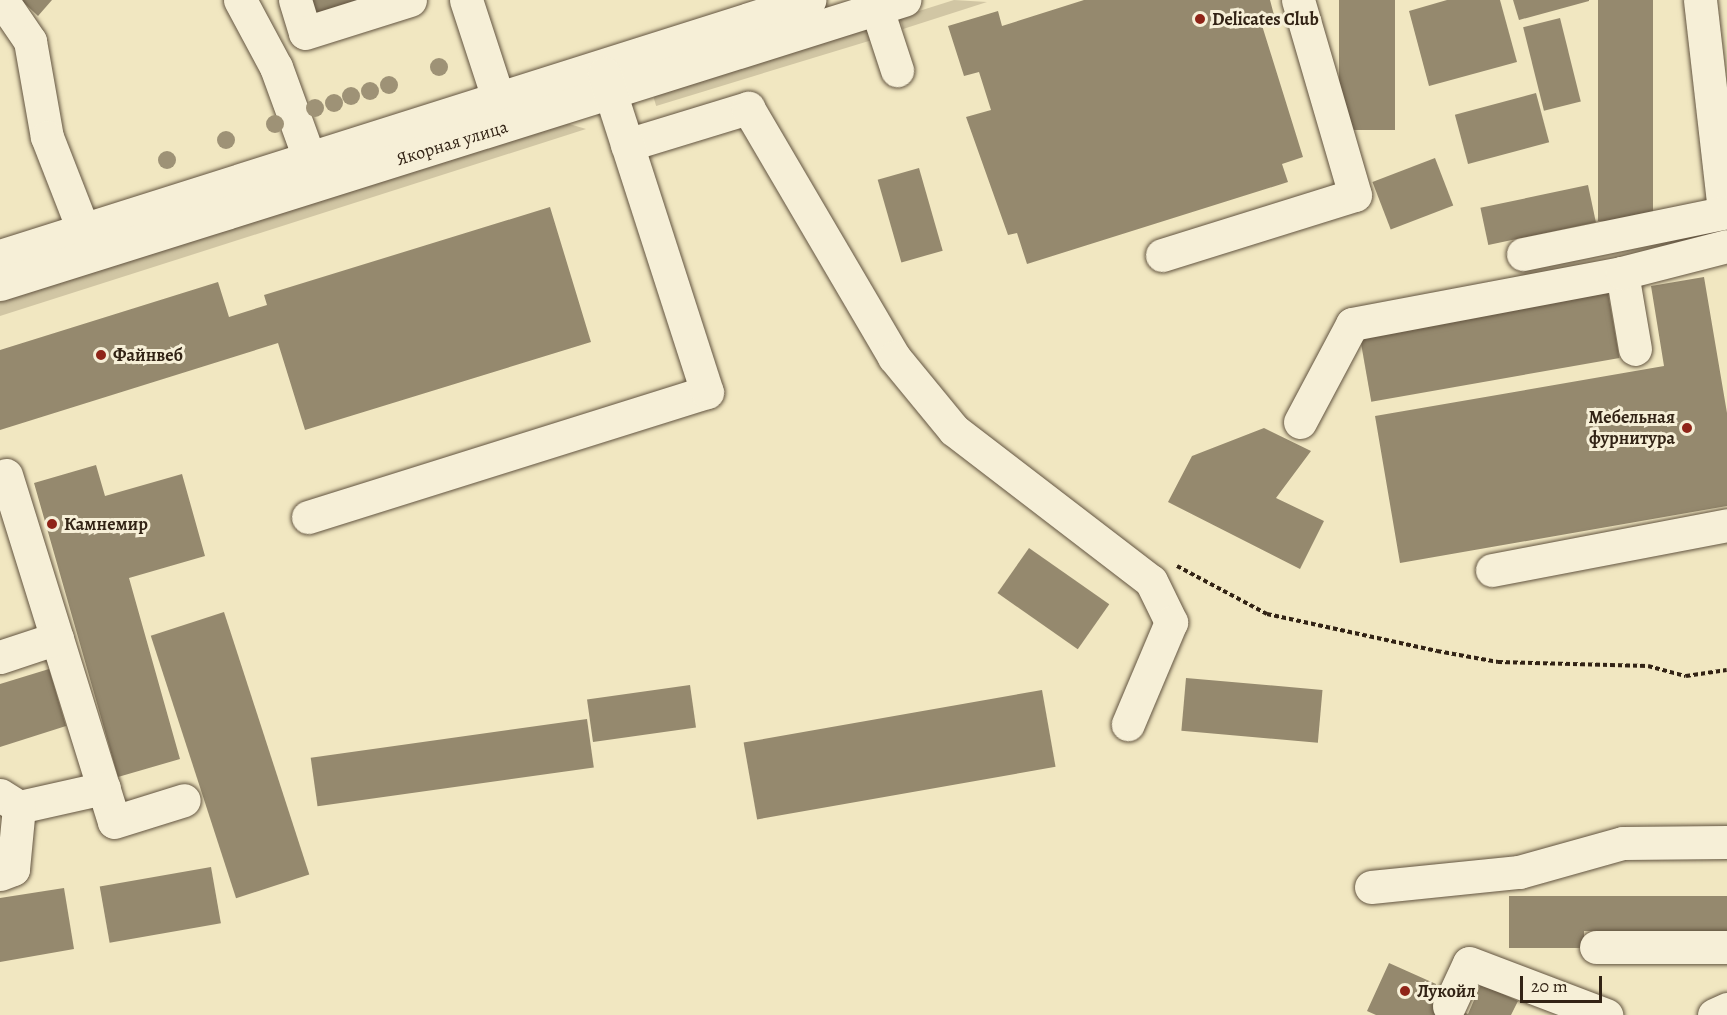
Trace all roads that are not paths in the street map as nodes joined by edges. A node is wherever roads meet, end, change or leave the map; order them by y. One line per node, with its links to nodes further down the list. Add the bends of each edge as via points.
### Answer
1 (2, 0): 16 (street, via 30,41 47,137)
2 (240, 0): 14 (street, via 276,67)
3 (295, 0): 4 (street, via 305,33)
4 (410, 0)
5 (466, 0): 12 (street)
6 (809, 0): 11 (street, Якорная улица)
7 (1298, 0): 19 (street, via 1354,195)
8 (1700, 0): 15 (street)
9 (885, 3): 10 (street); 11 (street, Якорная улица)
10 (897, 70)
11 (606, 79): 12 (street, Якорная улица); 13 (street); 14 (street, Якорная улица)
12 (498, 98): 14 (street, Якорная улица)
13 (627, 144): 25 (street, via 707,393); 30 (street, via 748,108 894,357 954,430 1151,581 1171,622)
14 (314, 171): 16 (street, Якорная улица)
15 (1726, 212): 18 (street, via 1616,224)
16 (88, 242): 20 (street, Якорная улица)
17 (1727, 246): 21 (street)
18 (1523, 254)
19 (1162, 255)
20 (2, 270)
21 (1622, 273): 22 (street); 23 (street, via 1352,324)
22 (1635, 349)
23 (1300, 422)
24 (6, 475): 28 (street)
25 (308, 517)
26 (1727, 525): 27 (street)
27 (1492, 570)
28 (57, 638): 29 (street); 31 (street)
29 (0, 657)
30 (1128, 724)
31 (104, 788): 32 (street, via 114,822); 33 (street)
32 (184, 800)
33 (10, 801): 35 (street, via 13,869)
34 (1727, 842): 36 (street, via 1623,843 1519,872)
35 (0, 874)
36 (1371, 887)
37 (1596, 947): 38 (street)
38 (1727, 947)
39 (1449, 1006): 41 (street, via 1469,963)
40 (1727, 1009): 42 (street)
41 (1606, 1015)
42 (1714, 1015)

